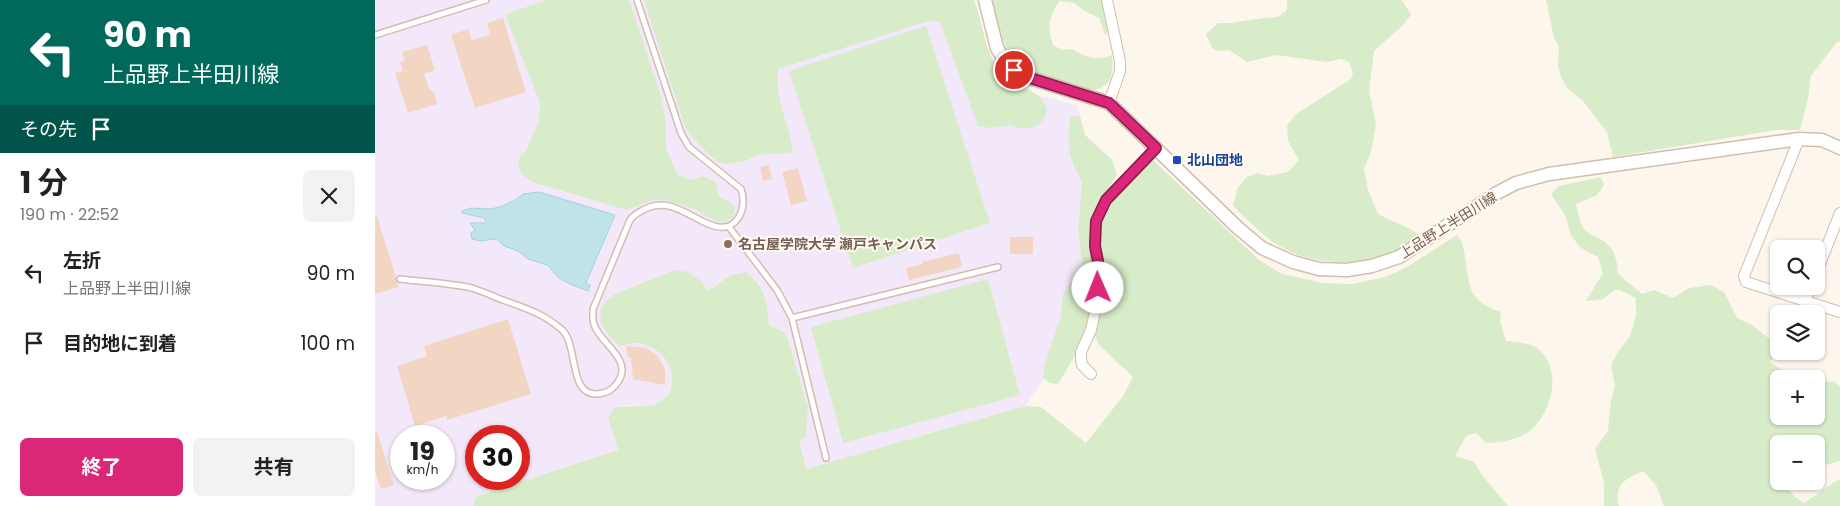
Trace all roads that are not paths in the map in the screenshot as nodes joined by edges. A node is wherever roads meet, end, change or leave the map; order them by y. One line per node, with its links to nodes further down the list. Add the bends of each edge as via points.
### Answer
1 (486, 0): 5 (lane)
2 (637, 0): 11 (lane, via 681,133 689,147 741,189 744,197 741,213)
3 (985, 0): 6 (street, 上品野上半田川線, via 997,48 1014,70)
4 (1107, 0): 6 (street, via 1120,61 1120,71)
5 (375, 35)
6 (1109, 103): 8 (street, 上品野上半田川線)
7 (1799, 139): 8 (street, 上品野上半田川線, via 1549,174 1517,183 1399,257 1347,270 1319,269 1262,248); 9 (street, 上品野上半田川線, via 1822,140); 16 (street, via 1744,276 1746,282)
8 (1156, 148): 19 (street, via 1106,200 1096,221 1096,307 1091,330 1081,352 1082,365)
9 (1840, 148)
10 (1840, 213): 12 (street)
11 (729, 227): 14 (lane, via 714,226 669,206 650,207 634,214 593,309 595,329 618,356 622,368 621,378 615,386 598,395 580,386 572,350 563,330 536,312 471,288); 18 (lane, via 777,290)
12 (1825, 251)
13 (998, 267): 18 (lane)
14 (400, 279)
15 (1807, 295): 16 (street)
16 (1805, 301): 17 (street)
17 (1840, 312)
18 (792, 318): 20 (lane)
19 (1091, 374)
20 (826, 458)

